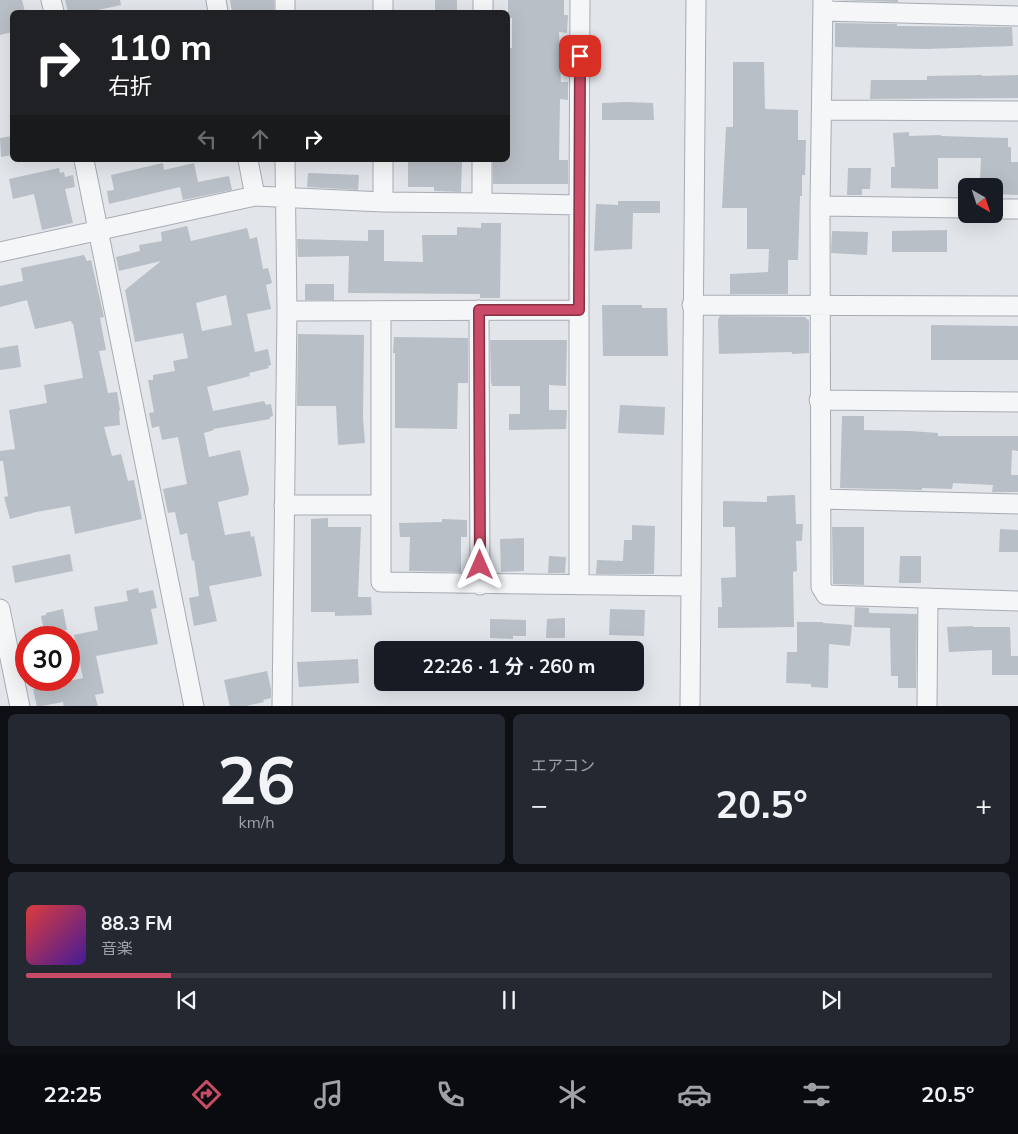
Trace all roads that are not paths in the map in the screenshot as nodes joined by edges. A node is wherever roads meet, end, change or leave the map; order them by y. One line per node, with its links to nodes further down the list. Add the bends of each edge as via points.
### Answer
1 (580, 0): 16 (street)
2 (696, 0): 23 (street)
3 (823, 5): 4 (street); 5 (street)
4 (1018, 16)
5 (823, 110): 6 (street); 17 (street)
6 (1018, 111)
7 (84, 162): 21 (street)
8 (248, 162): 12 (street)
9 (285, 162): 13 (street)
10 (383, 162): 14 (street)
11 (482, 162): 15 (street)
12 (255, 196): 13 (street); 21 (street)
13 (285, 198): 14 (street); 28 (street)
14 (383, 202): 15 (street)
15 (482, 203): 16 (street)
16 (578, 205): 27 (street)
17 (820, 206): 18 (street); 24 (street)
18 (958, 208)
19 (1003, 209): 20 (street)
20 (1018, 209)
21 (98, 232): 22 (street); 43 (street)
22 (0, 252)
23 (692, 305): 24 (street); 38 (street)
24 (820, 305): 25 (street); 30 (street)
25 (1018, 306)
26 (479, 310): 27 (street); 29 (street); 36 (street)
27 (579, 310): 37 (street)
28 (287, 311): 29 (street); 34 (street)
29 (381, 311): 35 (street)
30 (819, 400): 31 (street); 32 (street)
31 (1018, 402)
32 (821, 499): 33 (street); 39 (street, via 821,587 826,595)
33 (1018, 504)
34 (284, 505): 35 (street); 44 (street)
35 (381, 505): 36 (street, via 381,582)
36 (480, 584): 37 (street)
37 (579, 585): 38 (street)
38 (691, 586): 45 (street)
39 (928, 598): 40 (street); 46 (street)
40 (1018, 601)
41 (0, 609): 42 (street)
42 (20, 706)
43 (194, 706)
44 (282, 706)
45 (690, 706)
46 (927, 706)

